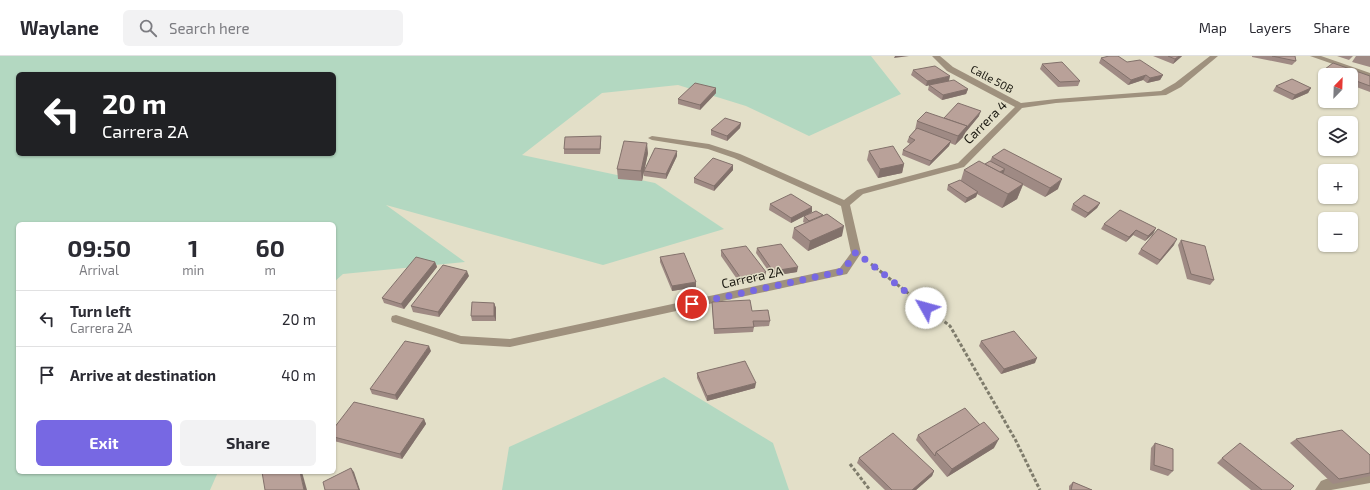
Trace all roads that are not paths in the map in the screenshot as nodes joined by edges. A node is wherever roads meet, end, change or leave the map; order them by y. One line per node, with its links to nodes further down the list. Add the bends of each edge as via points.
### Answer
1 (936, 56): 5 (street, Calle 50B, via 950,69)
2 (1214, 56): 5 (street, Carrera 4, via 1163,93)
3 (1314, 56): 4 (street)
4 (1370, 76)
5 (1020, 106): 7 (street, Carrera 4, via 961,165 860,192)
6 (652, 138): 7 (street, via 709,147 737,156)
7 (845, 204): 8 (street, Carrera 2A, via 856,252 843,271 510,343 461,340)
8 (396, 319)
9 (1370, 476): 10 (street, via 1326,485)
10 (1321, 490)

